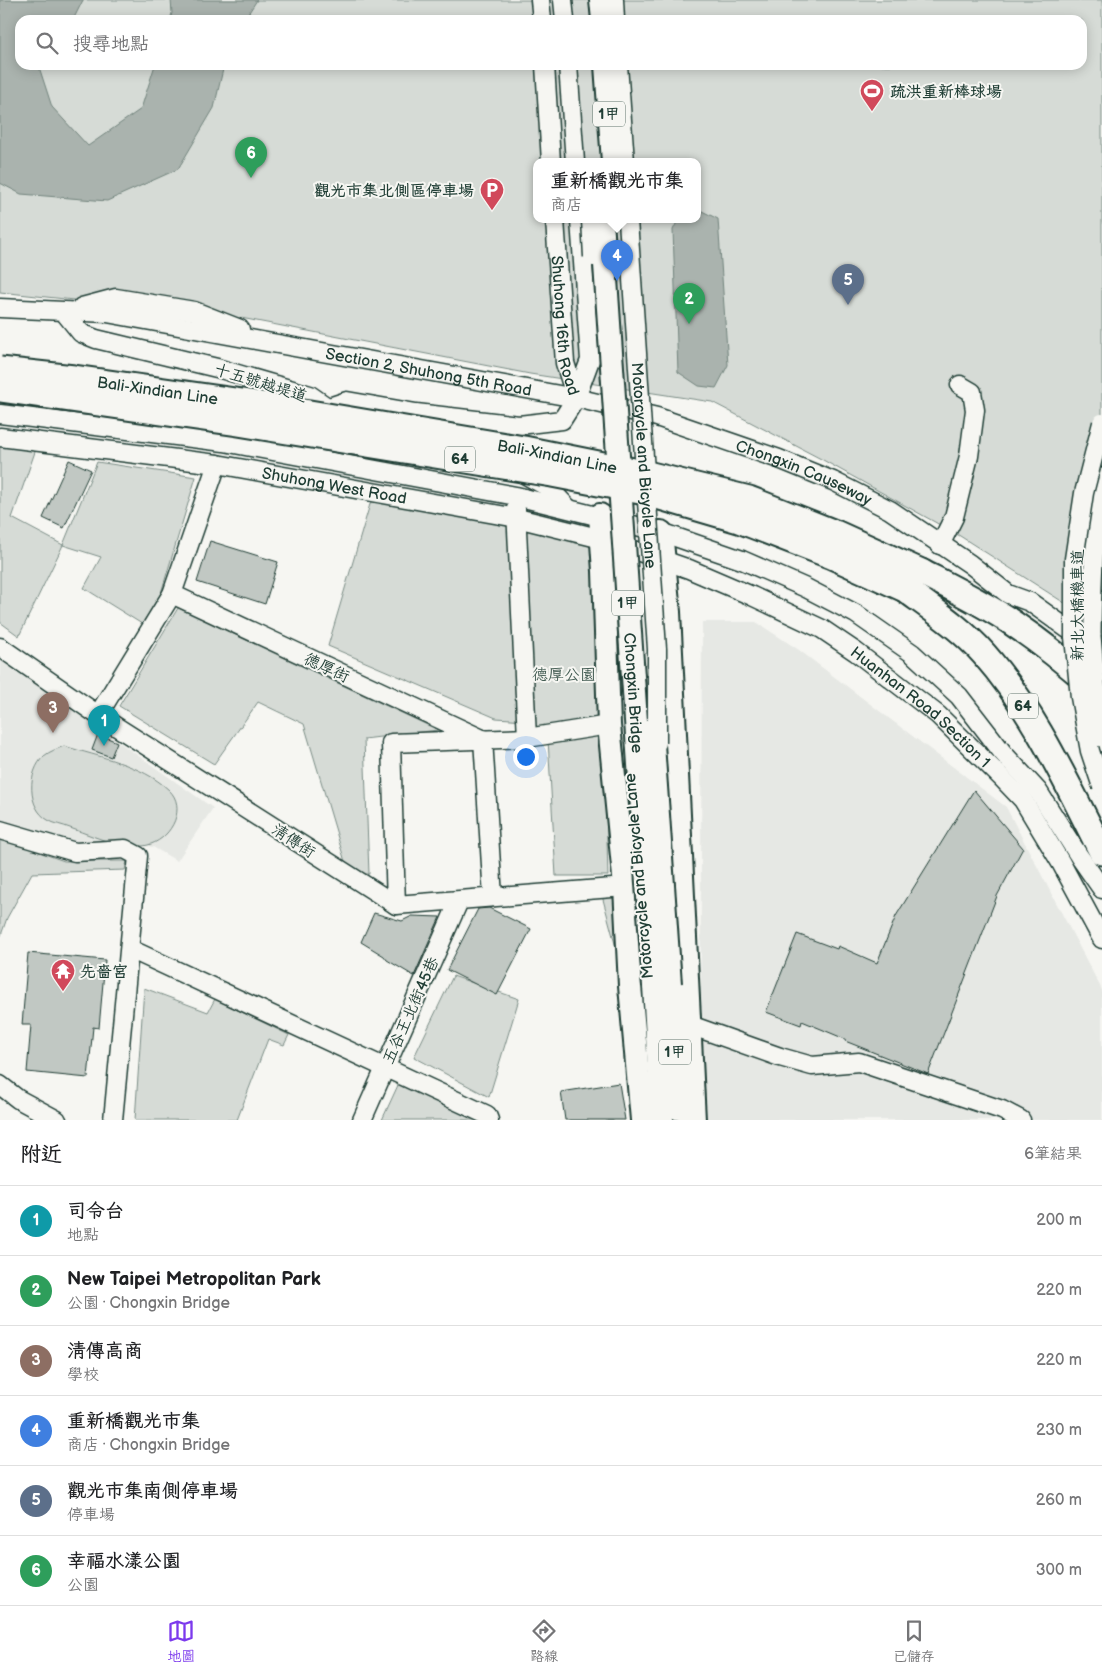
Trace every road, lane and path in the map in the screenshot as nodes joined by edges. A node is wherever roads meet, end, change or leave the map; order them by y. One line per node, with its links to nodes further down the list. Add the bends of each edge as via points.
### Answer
1 (540, 0): 7 (street)
2 (564, 0): 8 (street)
3 (575, 0): 9 (street)
4 (586, 0): 10 (main road)
5 (601, 0): 11 (main road)
6 (614, 0): 12 (street)
7 (542, 15)
8 (565, 15)
9 (576, 15)
10 (588, 15)
11 (602, 15)
12 (615, 15)
13 (545, 70): 19 (street)
14 (568, 70): 20 (street)
15 (580, 70): 21 (street)
16 (591, 70): 22 (main road, 1甲)
17 (606, 70): 23 (main road, 1甲)
18 (618, 70): 24 (street)
19 (552, 158)
20 (575, 158)
21 (587, 158)
22 (598, 158)
23 (613, 158)
24 (624, 158)
25 (556, 223): 36 (street, Shuhong 16th Road, via 566,363)
26 (580, 223): 36 (street, Shuhong 16th Road, via 590,360)
27 (591, 223): 76 (street, Motorcycle and Bicycle Lane, bridge, via 639,920)
28 (602, 223): 76 (main road, Chongxin Bridge / 1甲, bridge)
29 (617, 223): 66 (main road, Chongxin Bridge / 1甲, bridge)
30 (628, 223): 66 (street, Motorcycle and Bicycle Lane, bridge, via 657,649)
31 (0, 308): 32 (street, Section 2, Shuhong 5th Road)
32 (64, 312): 36 (street, Section 2, Shuhong 5th Road, via 107,314); 37 (street, 十五號越堤道, via 81,333 96,340 217,368 301,392)
33 (0, 370): 53 (highway, Bali-Xindian Line / 64, bridge, via 262,405 643,472 749,499 835,533)
34 (960, 386): 51 (street, via 972,392 975,410 969,456 954,517)
35 (0, 389): 53 (highway, Bali-Xindian Line / 64, bridge, via 248,424 640,491 739,520 832,556)
36 (576, 398): 37 (street, via 562,420 519,425 416,414 347,401); 51 (street, Chongxin Causeway, via 657,417 779,459 833,481 890,510)
37 (329, 407): 39 (street, via 295,412 56,382); 46 (street, 十五號越堤道, via 353,432 369,440 520,473 548,487)
38 (0, 414): 39 (street, Shuhong West Road)
39 (47, 419): 42 (street); 45 (street, Shuhong West Road, via 224,442)
40 (1102, 423): 65 (street, 新北大橋機車道, bridge, via 1084,493 1074,559 1074,637 1082,706 1090,751)
41 (0, 437): 42 (street, Shuhong West Road)
42 (42, 441): 43 (street, Shuhong West Road)
43 (217, 464): 48 (street, Shuhong West Road); 54 (street)
44 (1102, 481): 56 (highway, via 1089,560)
45 (516, 496): 46 (street, Shuhong West Road); 48 (street)
46 (568, 508): 47 (street, Shuhong West Road)
47 (600, 515): 49 (street, Shuhong West Road); 50 (main road)
48 (517, 518): 50 (street, Shuhong West Road); 63 (street)
49 (661, 532): 52 (main road); 70 (street, Huanhan Road Section 1, via 742,560 806,588 856,614 912,653 959,696 1003,753 1038,791)
50 (602, 539): 52 (street, Shuhong West Road); 61 (main road)
51 (940, 544): 55 (street, Chongxin Causeway)
52 (664, 560): 74 (street, Huanhan Road Section 1, via 822,629 938,715 1023,800); 77 (main road)
53 (913, 580): 59 (highway, 64, bridge, via 968,596 1064,660); 68 (highway, 64, via 945,619 983,653 1014,692 1046,744)
54 (172, 594): 60 (street); 64 (street, 德厚街)
55 (1008, 594): 56 (street, Chongxin Causeway, via 1030,602); 58 (street, Chongxin Causeway, via 1020,614)
56 (1095, 645): 62 (highway, bridge, via 1093,694)
57 (0, 647): 60 (street, 清傳街)
58 (1102, 688)
59 (1102, 694)
60 (98, 715): 73 (street, 清傳街)
61 (608, 725): 63 (street); 69 (main road)
62 (1102, 734)
63 (527, 738): 64 (street)
64 (483, 739): 71 (street); 73 (street, via 391,743)
65 (1102, 787)
66 (657, 803): 76 (main road, Chongxin Bridge / 1甲, bridge)
67 (0, 830): 75 (street, via 75,852 125,849 138,856)
68 (1102, 852)
69 (626, 887): 71 (street); 84 (main road, via 630,986)
70 (1102, 889)
71 (493, 897): 72 (street)
72 (459, 901): 73 (street); 78 (street, 五谷王北街45巷)
73 (396, 905)
74 (1102, 939)
75 (130, 949): 78 (street); 81 (street)
76 (657, 985): 85 (main road, 1甲); 86 (main road, 1甲)
77 (690, 1025): 87 (main road); 88 (street, via 812,1066 859,1062 1002,1110)
78 (385, 1068): 82 (street, 五谷王北街45巷); 83 (street, via 487,1115)
79 (0, 1085): 80 (street, via 18,1099)
80 (57, 1120)
81 (112, 1120)
82 (362, 1120)
83 (489, 1120)
84 (642, 1120)
85 (662, 1120)
86 (680, 1120)
87 (694, 1120)
88 (1021, 1120)

